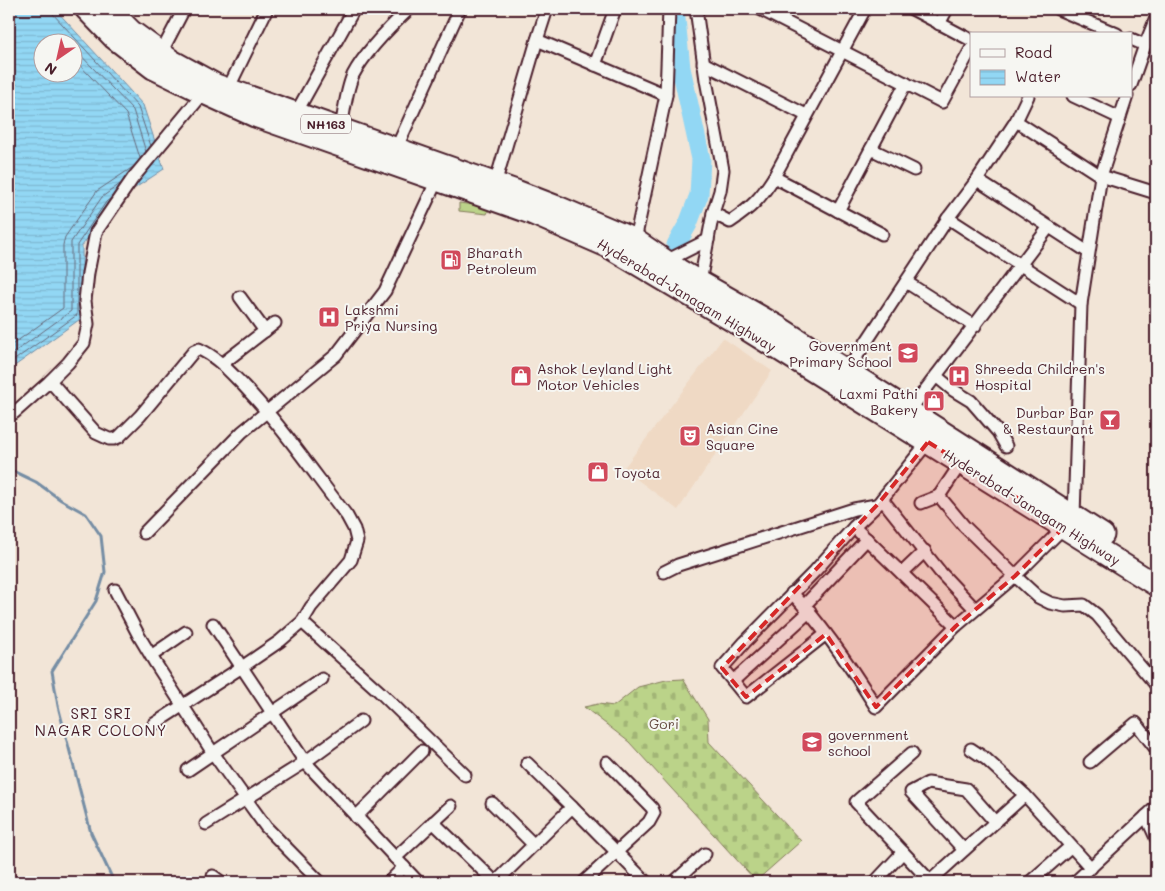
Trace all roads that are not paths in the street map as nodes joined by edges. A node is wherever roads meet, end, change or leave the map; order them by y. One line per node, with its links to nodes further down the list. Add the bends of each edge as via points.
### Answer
1 (86, 9): 32 (highway, Hyderabad-Janagam Highway / NH163, via 114,38 153,68)
2 (109, 9): 27 (highway, Hyderabad-Janagam Highway / NH163, via 131,31)
3 (184, 9): 27 (street)
4 (267, 9): 32 (street)
5 (354, 9): 37 (street)
6 (409, 9): 41 (street, via 354,75)
7 (460, 9): 42 (street)
8 (547, 9): 22 (street)
9 (616, 9): 29 (street)
10 (669, 9): 33 (street)
11 (696, 9): 28 (street)
12 (760, 9): 17 (street)
13 (864, 9): 25 (street)
14 (912, 9): 19 (street)
15 (948, 9): 19 (street)
16 (1058, 9): 20 (street)
17 (779, 13): 25 (street)
18 (1156, 18): 24 (street)
19 (939, 24): 23 (street)
20 (1112, 32)
21 (1132, 39): 24 (street)
22 (537, 40): 29 (street); 49 (street)
23 (970, 40)
24 (1144, 45): 30 (street)
25 (842, 50): 31 (street); 38 (street)
26 (970, 51): 31 (street, via 942,102)
27 (161, 53): 32 (highway, Hyderabad-Janagam Highway / NH163)
28 (703, 63): 38 (street); 52 (street, via 723,170)
29 (595, 65): 33 (street)
30 (1132, 81)
31 (906, 83): 43 (street)
32 (214, 88): 37 (highway, Hyderabad-Janagam Highway / NH163); 47 (highway, Hyderabad-Janagam Highway / NH163, via 255,116); 70 (street, via 133,178 96,232 88,273 85,301 88,324 84,342)
33 (666, 95): 56 (street)
34 (1027, 98): 40 (street)
35 (1077, 98): 39 (street)
36 (1126, 98): 39 (street)
37 (296, 113): 41 (highway, Hyderabad-Janagam Highway / NH163)
38 (806, 115): 46 (street)
39 (1120, 118): 45 (street)
40 (1016, 120): 45 (street); 48 (street)
41 (340, 129): 42 (highway, Hyderabad-Janagam Highway / NH163)
42 (396, 149): 49 (highway, Hyderabad-Janagam Highway / NH163)
43 (871, 149): 44 (street); 51 (street)
44 (914, 170)
45 (1101, 176): 50 (street); 58 (street)
46 (774, 177): 51 (street); 52 (street, via 761,198 730,222)
47 (436, 180): 73 (street, via 386,291 336,355); 75 (highway, Hyderabad-Janagam Highway / NH163, via 531,213 607,246)
48 (978, 180): 53 (street); 54 (street)
49 (495, 184): 56 (highway, Hyderabad-Janagam Highway / NH163)
50 (1156, 193)
51 (838, 211): 55 (street)
52 (713, 213): 57 (street)
53 (948, 218): 60 (street); 62 (street)
54 (1049, 228): 58 (street); 60 (street)
55 (882, 234)
56 (635, 240): 59 (highway, Hyderabad-Janagam Highway / NH163)
57 (708, 240): 59 (street); 61 (street)
58 (1088, 252): 64 (street)
59 (666, 262): 61 (highway, Hyderabad-Janagam Highway / NH163)
60 (1021, 265): 64 (street); 66 (street)
61 (700, 282): 69 (highway, Hyderabad-Janagam Highway / NH163)
62 (906, 282): 66 (street); 69 (street, via 872,339)
63 (240, 296): 67 (street)
64 (1081, 304): 81 (street)
65 (275, 323): 67 (street)
66 (975, 326): 71 (street)
67 (265, 331): 68 (street)
68 (222, 364): 70 (street, via 209,353 194,350 140,416 114,439 96,433); 73 (street)
69 (847, 370): 72 (highway, Hyderabad-Janagam Highway / NH163)
70 (50, 381): 74 (street)
71 (930, 381): 72 (street); 76 (street, via 971,401)
72 (910, 410): 81 (highway, Hyderabad-Janagam Highway / NH163)
73 (268, 412): 83 (street, via 242,432); 95 (street, via 347,516 356,533 351,560)
74 (9, 415)
75 (928, 442): 77 (highway, Hyderabad-Janagam Highway / NH163); 79 (street)
76 (1006, 446)
77 (961, 463): 78 (street); 81 (highway, Hyderabad-Janagam Highway / NH163)
78 (939, 496): 80 (street); 89 (street, via 964,526)
79 (880, 502): 82 (street); 85 (street); 87 (street)
80 (921, 503)
81 (1069, 522): 86 (highway, Hyderabad-Janagam Highway / NH163); 89 (street); 90 (highway, Hyderabad-Janagam Highway / NH163)
82 (854, 527): 84 (street); 92 (street)
83 (144, 532)
84 (867, 539): 88 (street); 93 (street)
85 (925, 552): 88 (street); 94 (street)
86 (1156, 570)
87 (664, 572)
88 (902, 573): 97 (street)
89 (1015, 576): 94 (street); 104 (street, via 1038,597 1050,603 1084,605 1097,615)
90 (1156, 584)
91 (114, 590): 100 (street)
92 (792, 593): 93 (street); 103 (street, via 722,668)
93 (807, 609): 99 (street); 103 (street)
94 (976, 609): 97 (street)
95 (302, 622): 101 (street); 119 (street)
96 (213, 624): 101 (street)
97 (956, 626): 99 (street, via 876,707)
98 (186, 632): 100 (street)
99 (826, 634): 103 (street, via 746,696)
100 (151, 656): 105 (street)
101 (242, 667): 105 (street); 106 (street)
102 (322, 679): 106 (street)
103 (733, 681)
104 (1156, 685)
105 (183, 706): 108 (street); 112 (street)
106 (274, 713): 112 (street); 114 (street)
107 (361, 722): 114 (street)
108 (154, 724)
109 (971, 748): 120 (street)
110 (1156, 749): 116 (street, via 1136,723)
111 (422, 751): 126 (street)
112 (213, 753): 118 (street); 121 (street)
113 (912, 753): 136 (street, via 856,802)
114 (305, 762): 121 (street); 126 (street)
115 (607, 762): 135 (street, via 654,813 649,822)
116 (1090, 762)
117 (527, 763): 124 (street)
118 (188, 770)
119 (465, 775)
120 (1025, 795): 129 (street); 133 (street)
121 (245, 798): 130 (street); 141 (street)
122 (492, 803): 132 (street)
123 (450, 806): 128 (street)
124 (572, 807): 132 (street); 135 (street)
125 (1156, 807): 127 (street)
126 (356, 816): 138 (street)
127 (1146, 816): 131 (street); 140 (street)
128 (433, 822): 138 (street); 144 (street)
129 (995, 822): 134 (street); 134 (street, via 966,789 928,783 911,792)
130 (206, 824)
131 (1156, 838)
132 (534, 845): 144 (street)
133 (1070, 847): 140 (street); 150 (street)
134 (964, 850): 149 (street)
135 (617, 852): 145 (street); 146 (street)
136 (904, 852): 148 (street); 149 (street)
137 (705, 854): 147 (street)
138 (395, 858): 139 (street)
139 (404, 867): 142 (street); 143 (street)
140 (1091, 868): 151 (street)
141 (312, 879)
142 (389, 882)
143 (418, 882)
144 (495, 882)
145 (584, 882)
146 (646, 882)
147 (674, 882)
148 (875, 882)
149 (930, 882)
150 (1030, 882)
151 (1075, 882)

